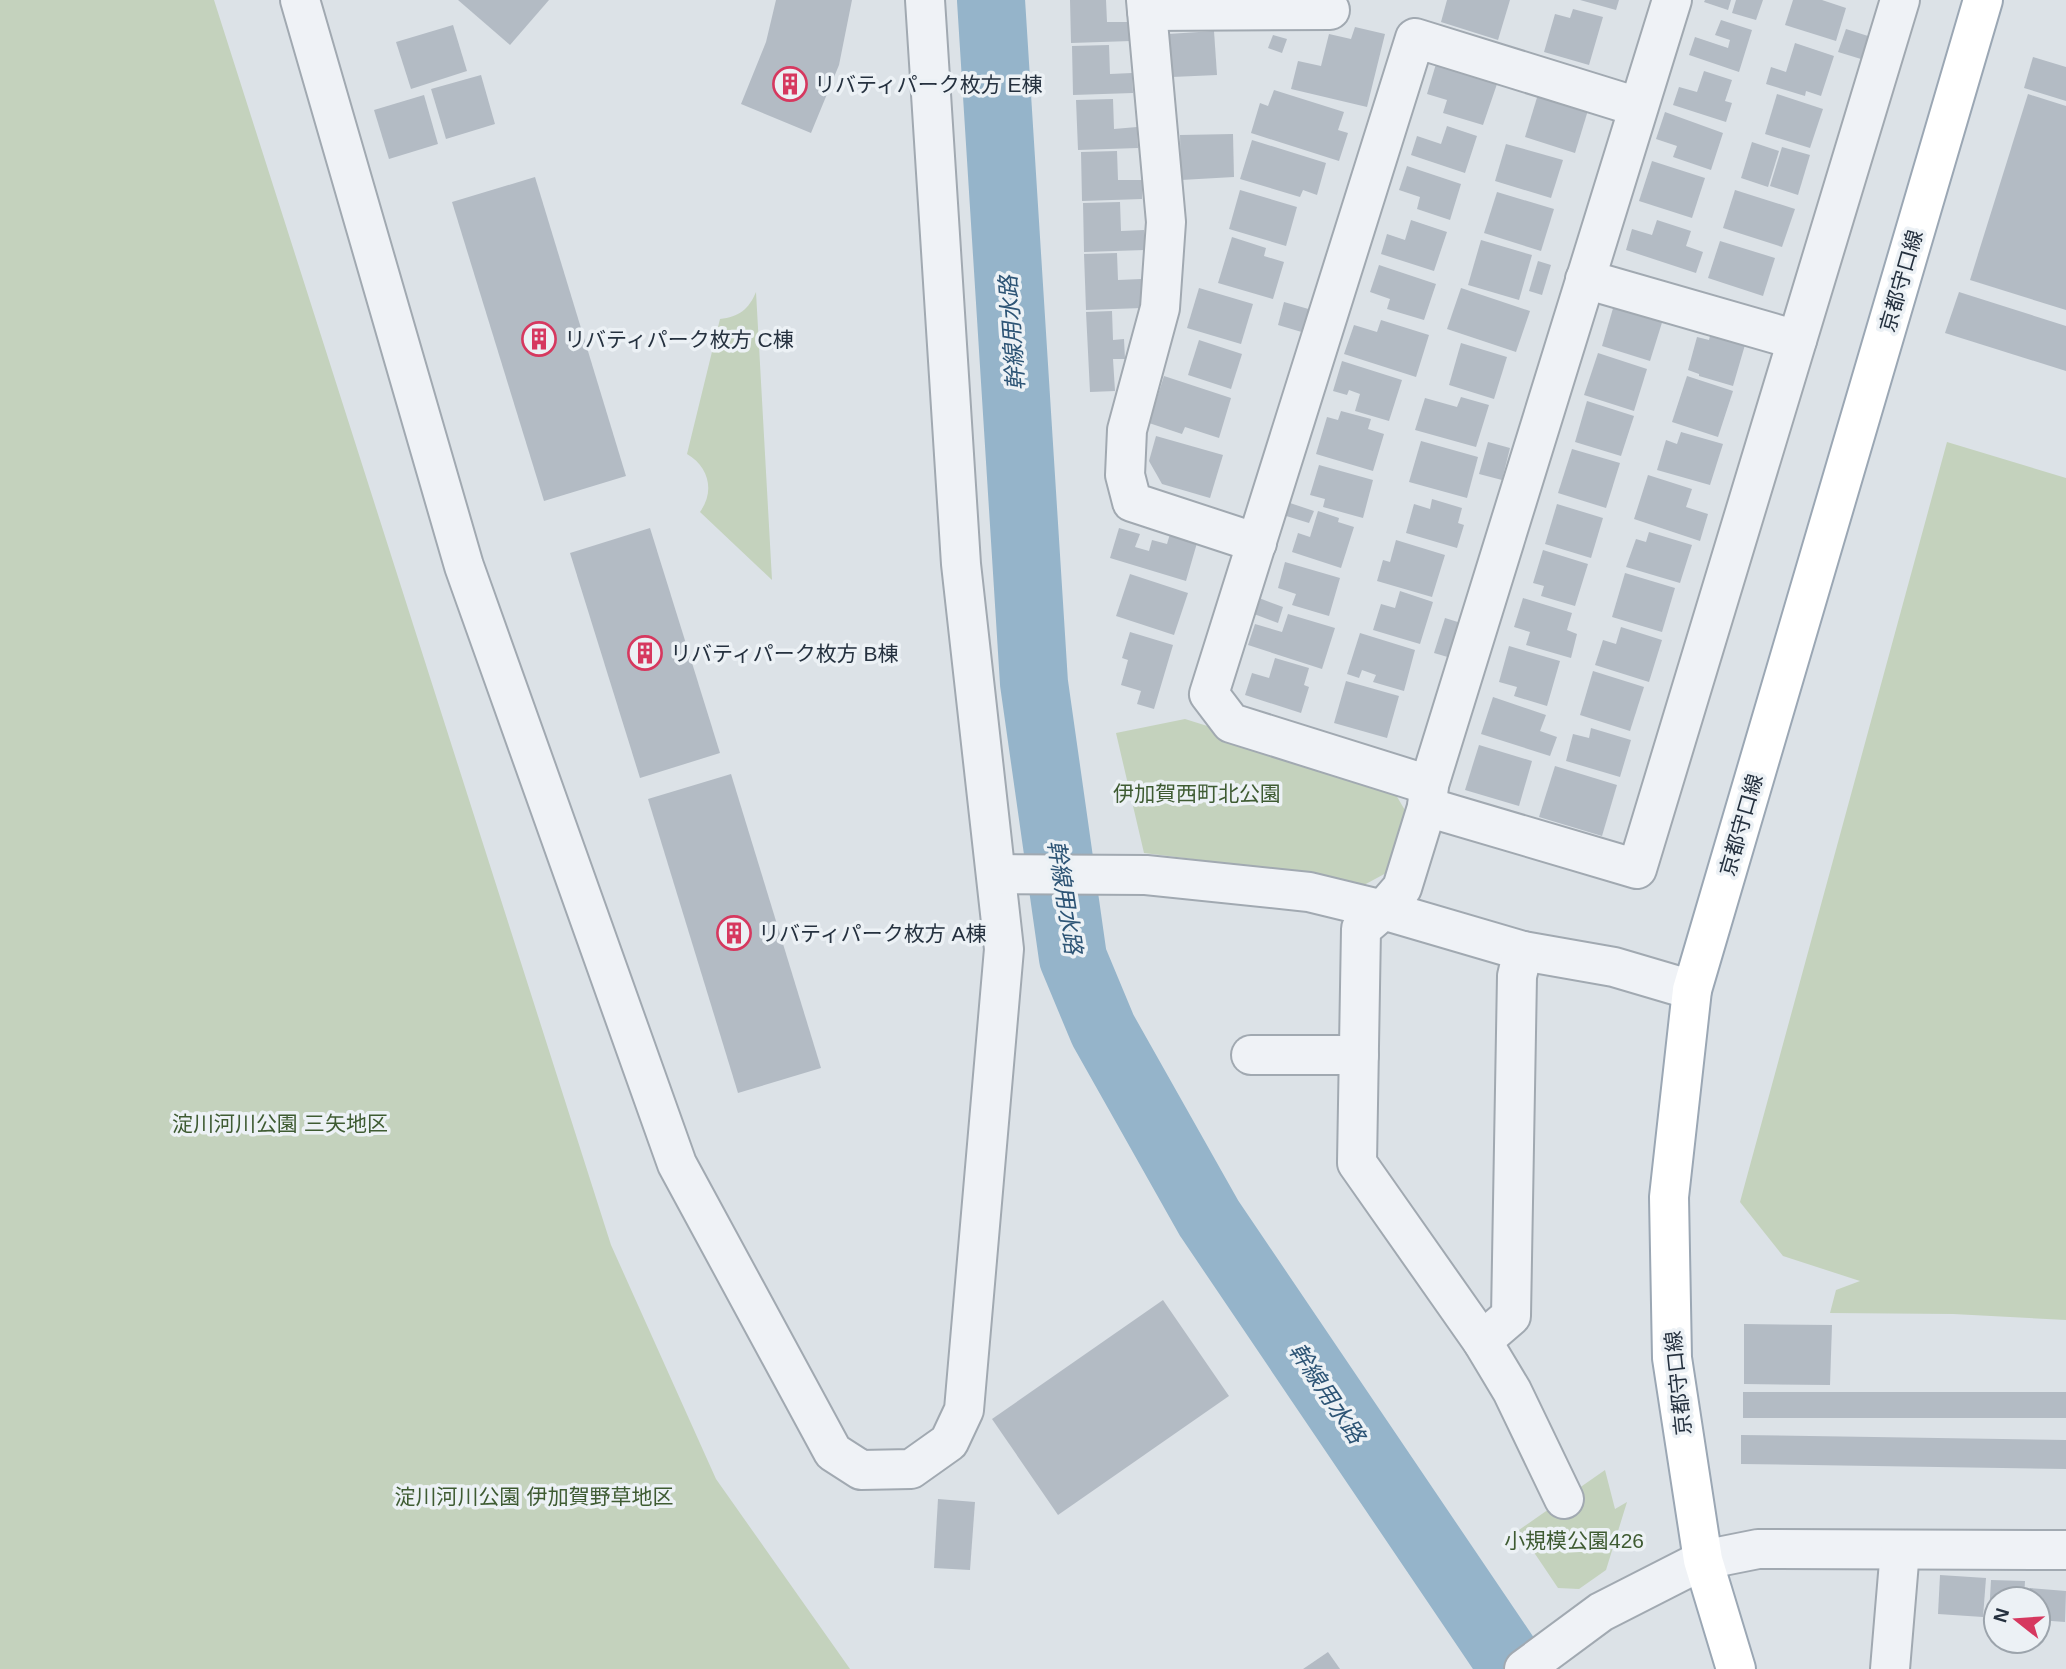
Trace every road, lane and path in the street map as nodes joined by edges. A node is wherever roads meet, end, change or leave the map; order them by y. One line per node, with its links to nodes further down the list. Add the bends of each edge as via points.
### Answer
1 (300, 0): 14 (street, via 464,566 677,1164 833,1452 861,1470 911,1468 949,1442 964,1410 1004,949)
2 (925, 0): 14 (street, via 961,564)
3 (1672, 0): 9 (street)
4 (1900, 0): 11 (street)
5 (1983, 0): 17 (main road, 京都守口線)
6 (1272, 5): 7 (street); 8 (street)
7 (1147, 6): 12 (street, via 1166,222 1160,309 1127,430 1125,475 1132,502)
8 (1330, 10)
9 (1638, 107): 10 (street); 12 (street, via 1415,38)
10 (1585, 279): 11 (street); 13 (street)
11 (1797, 341): 13 (street, via 1637,869)
12 (1257, 543): 13 (street, via 1209,694 1231,723)
13 (1428, 796): 15 (street, via 1402,888)
14 (997, 874): 15 (street, via 1146,875 1309,892)
15 (1383, 910): 16 (street); 19 (street, via 1361,929)
16 (1524, 951): 17 (street, via 1614,967); 20 (street, via 1517,975 1511,1316)
17 (1692, 990): 24 (main road, 京都守口線, via 1669,1210 1672,1358)
18 (1251, 1055): 19 (street)
19 (1359, 1055): 20 (street, via 1357,1163)
20 (1482, 1341): 21 (street, via 1512,1391)
21 (1564, 1499)
22 (1900, 1550): 23 (street); 24 (street, via 1758,1549); 27 (street)
23 (2066, 1550)
24 (1703, 1560): 25 (street, via 1601,1612); 26 (main road, 京都守口線)
25 (1524, 1669)
26 (1736, 1669)
27 (1890, 1669)

